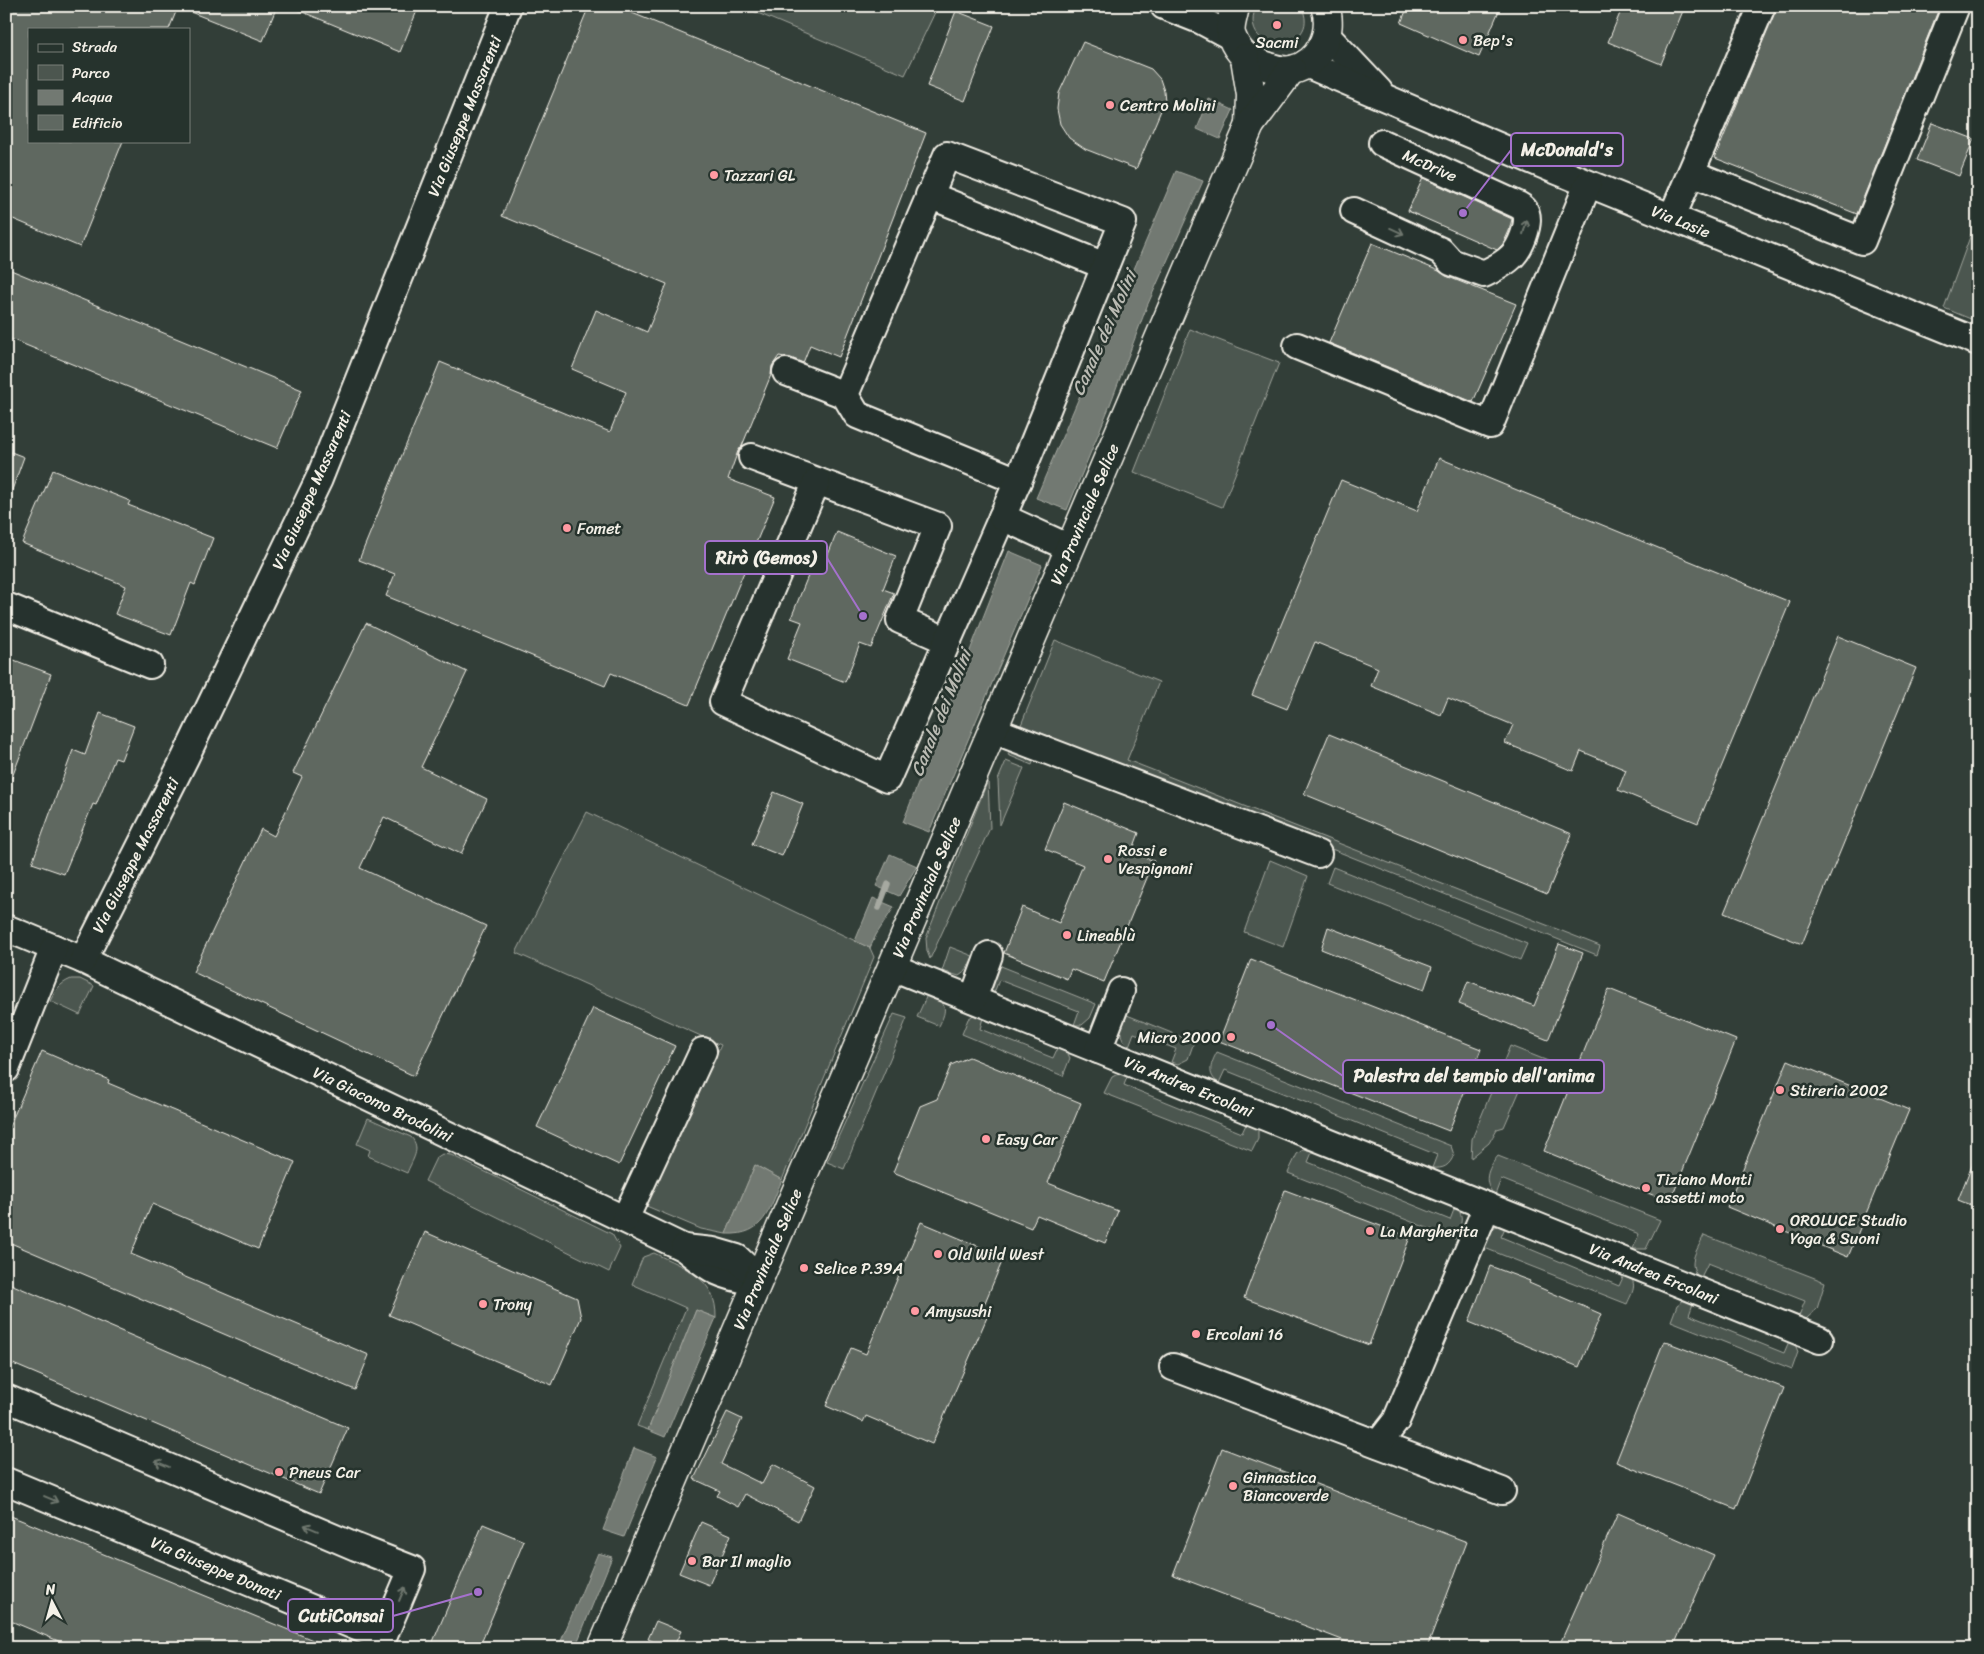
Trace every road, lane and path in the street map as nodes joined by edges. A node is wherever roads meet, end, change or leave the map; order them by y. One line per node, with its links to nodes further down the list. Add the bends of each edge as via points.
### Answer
1 (508, 6): 36 (street, Via Giuseppe Massarenti, via 320,479)
2 (1164, 6): 8 (street, via 1202,21)
3 (1236, 6): 8 (main road, Via Provinciale Selice, via 1231,30)
4 (1325, 6): 7 (main road, via 1329,24)
5 (1762, 6): 13 (street)
6 (1956, 6): 13 (street, via 1862,241)
7 (1327, 36): 9 (main road, Via Provinciale Selice, via 1318,54); 10 (street, Via Lasie)
8 (1238, 48): 9 (main road, via 1275,70); 11 (main road, Via Provinciale Selice, via 1251,95)
9 (1299, 67): 10 (street, Via Lasie); 11 (main road, Via Provinciale Selice)
10 (1384, 97): 14 (street, Via Lasie)
11 (1250, 125): 27 (main road, Via Provinciale Selice)
12 (1382, 143): 16 (street, McDrive, one-way to 12, via 1441,251 1451,262 1484,274 1513,256 1521,240 1527,220 1526,211 1518,204)
13 (1691, 173): 17 (street)
14 (1588, 184): 17 (street, Via Lasie); 20 (street, via 1490,425)
15 (929, 195): 18 (street); 18 (street, via 947,155 1123,222); 22 (street)
16 (1354, 211)
17 (1672, 217): 19 (street, Via Lasie)
18 (1105, 266): 25 (street)
19 (1978, 342)
20 (1297, 346)
21 (786, 372): 22 (street)
22 (846, 395): 25 (street, via 857,415)
23 (752, 457): 24 (street)
24 (817, 481): 29 (street, via 938,526 900,620); 29 (street, via 723,702 887,779)
25 (1018, 481): 26 (street)
26 (1002, 517): 27 (street); 29 (street)
27 (1070, 548): 31 (main road, Via Provinciale Selice)
28 (6, 606): 30 (street)
29 (948, 641)
30 (150, 665)
31 (993, 730): 32 (street); 37 (main road, Via Provinciale Selice)
32 (1318, 854)
33 (6, 928): 34 (street, Via Giacomo Brodolini)
34 (54, 948): 36 (street, Via Giacomo Brodolini); 42 (street)
35 (989, 956): 39 (street)
36 (83, 960): 44 (street, Via Giacomo Brodolini)
37 (892, 967): 39 (street, Via Andrea Ercolani); 45 (main road, Via Provinciale Selice)
38 (1121, 991): 40 (street)
39 (972, 999): 40 (street, Via Andrea Ercolani)
40 (1098, 1050): 43 (street, Via Andrea Ercolani)
41 (703, 1051): 44 (street)
42 (6, 1069)
43 (1487, 1206): 49 (street, Via Andrea Ercolani); 52 (street, via 1396,1421)
44 (625, 1219): 46 (street, Via Giacomo Brodolini, via 684,1248 709,1269)
45 (772, 1248): 46 (street); 47 (main road, Via Provinciale Selice)
46 (733, 1268): 47 (street); 48 (street)
47 (758, 1281): 48 (main road, Via Provinciale Selice)
48 (746, 1308): 55 (main road, Via Provinciale Selice)
49 (1820, 1340)
50 (1173, 1367): 52 (street)
51 (6, 1398): 53 (street, Via Giuseppe Donati, one-way to 51, via 383,1638 412,1569)
52 (1378, 1444): 54 (street)
53 (6, 1481)
54 (1502, 1490)
55 (602, 1648)

